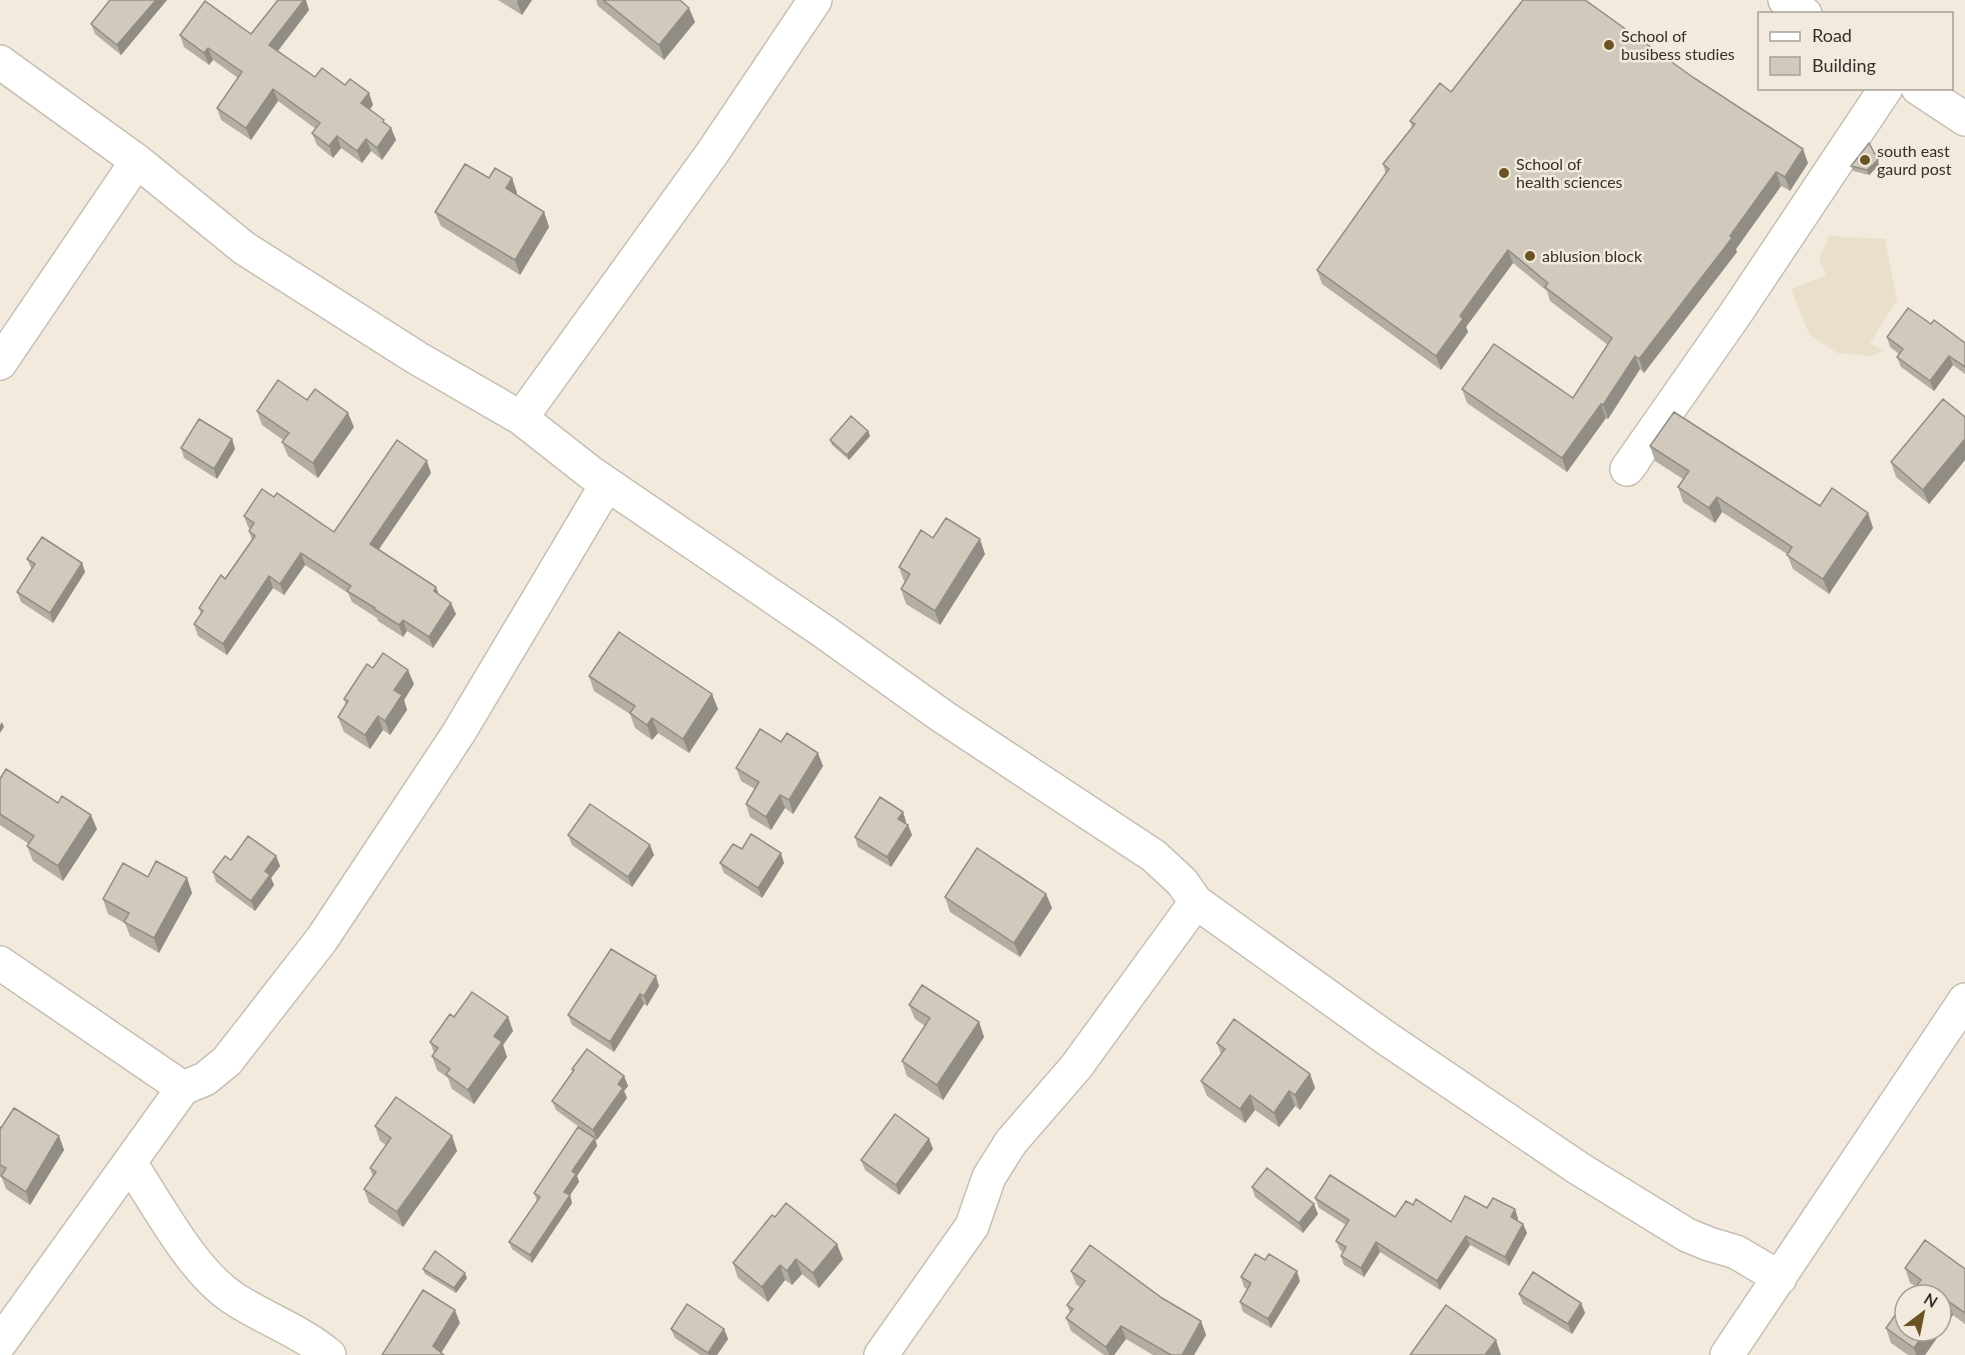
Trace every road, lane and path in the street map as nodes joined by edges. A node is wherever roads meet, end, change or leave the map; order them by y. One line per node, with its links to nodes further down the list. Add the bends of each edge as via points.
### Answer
1 (815, 0): 10 (street, via 713,152)
2 (1785, 0): 3 (street)
3 (1802, 12)
4 (0, 62): 8 (street)
5 (1885, 90): 11 (street)
6 (1921, 90): 7 (street)
7 (1965, 119)
8 (137, 161): 9 (street); 10 (street, via 244,248 417,358)
9 (0, 363)
10 (521, 418): 12 (street)
11 (1634, 460)
12 (608, 484): 13 (street, via 942,716 1154,856 1182,882); 16 (street, via 458,734 322,939 226,1061 206,1079)
13 (1196, 902): 18 (street, via 1386,1038 1578,1168 1688,1235 1736,1252); 21 (street, via 1076,1066 1011,1142 989,1177 972,1226)
14 (0, 963): 16 (street)
15 (1965, 1000): 18 (street)
16 (183, 1088): 17 (street)
17 (130, 1163): 19 (street); 20 (street, via 209,1279)
18 (1780, 1278): 22 (street)
19 (0, 1343)
20 (329, 1355)
21 (882, 1355)
22 (1727, 1355)

